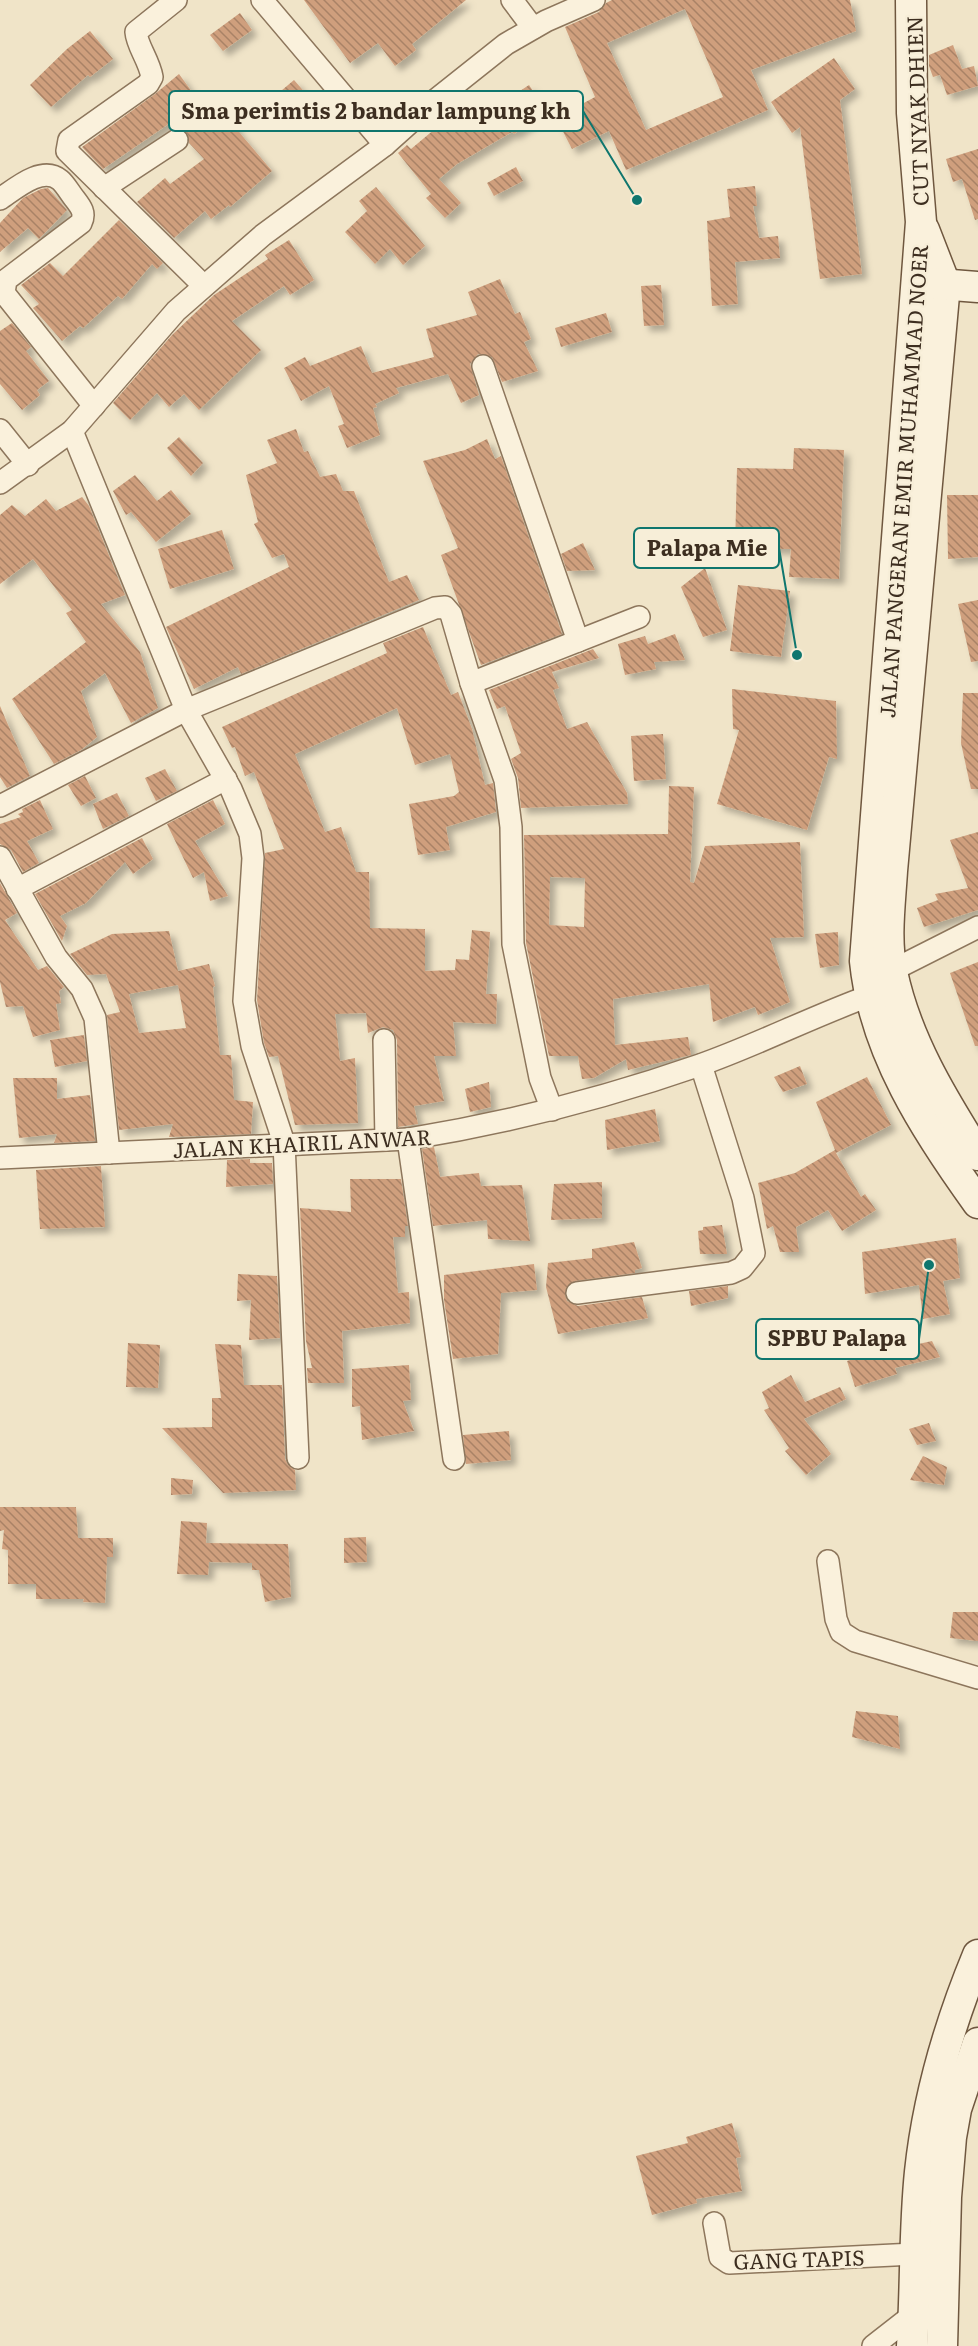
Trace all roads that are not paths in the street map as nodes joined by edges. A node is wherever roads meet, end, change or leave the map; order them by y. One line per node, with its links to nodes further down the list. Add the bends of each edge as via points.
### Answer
1 (176, 0): 9 (street, via 136,32 136,41 148,58 152,77 148,84 82,130 66,146)
2 (262, 0): 8 (street)
3 (512, 0): 6 (street)
4 (594, 0): 6 (street)
5 (911, 0): 11 (main road, CUT NYAK DHIEN, via 912,113)
6 (533, 28): 8 (street, via 496,51)
7 (177, 140): 9 (street)
8 (385, 145): 13 (street, via 263,235)
9 (104, 188): 13 (street)
10 (0, 199): 16 (street, via 36,177 47,175 59,179 82,207 81,223 6,280 4,293)
11 (921, 222): 12 (main road, JALAN PANGERAN EMIR MUHAMMAD NOER)
12 (931, 283): 14 (main road); 28 (main road, JALAN PANGERAN EMIR MUHAMMAD NOER)
13 (203, 285): 16 (street)
14 (978, 287)
15 (483, 366): 22 (street)
16 (94, 406): 18 (street)
17 (0, 430): 19 (street)
18 (72, 431): 19 (street); 24 (street)
19 (28, 465): 20 (street)
20 (0, 483)
21 (639, 617): 22 (street)
22 (578, 640): 23 (street)
23 (471, 682): 24 (street, via 451,614 445,607); 36 (street, via 505,780 511,826 513,944 540,1078)
24 (186, 710): 25 (street); 26 (street)
25 (226, 779): 29 (street); 39 (street, via 249,834 253,858 244,1001 246,1025)
26 (0, 806)
27 (0, 857): 29 (street)
28 (882, 870): 31 (main road, JALAN PANGERAN EMIR MUHAMMAD NOER); 32 (main road, JALAN PANGERAN EMIR MUHAMMAD NOER, via 865,961)
29 (17, 889): 40 (street, via 56,957 82,989 95,1018)
30 (978, 927): 31 (street)
31 (891, 971): 35 (main road, JALAN PANGERAN EMIR MUHAMMAD NOER, via 915,1043)
32 (868, 996): 34 (street, JALAN KHAIRIL ANWAR); 35 (main road, JALAN PANGERAN EMIR MUHAMMAD NOER)
33 (384, 1040): 38 (street)
34 (701, 1065): 36 (street, JALAN KHAIRIL ANWAR); 44 (street, via 743,1198 754,1253 750,1261 731,1273)
35 (918, 1083): 41 (main road, JALAN PANGERAN EMIR MUHAMMAD NOER); 43 (main road, JALAN PANGERAN EMIR MUHAMMAD NOER, via 945,1158)
36 (552, 1110): 37 (street, JALAN KHAIRIL ANWAR)
37 (408, 1139): 38 (street, JALAN KHAIRIL ANWAR); 46 (street)
38 (386, 1140): 39 (street, JALAN KHAIRIL ANWAR)
39 (285, 1143): 40 (street, JALAN KHAIRIL ANWAR); 45 (street)
40 (109, 1152): 42 (street, JALAN KHAIRIL ANWAR)
41 (978, 1155)
42 (0, 1158)
43 (978, 1203)
44 (576, 1293)
45 (298, 1458)
46 (454, 1459)
47 (828, 1561): 48 (street, via 841,1632 855,1641)
48 (978, 1678)
49 (975, 1969): 53 (main road, via 938,2071 921,2164)
50 (978, 2043): 52 (main road, via 956,2109)
51 (714, 2223): 53 (street, GANG TAPIS, via 720,2257 729,2263)
52 (946, 2233): 53 (main road); 57 (main road)
53 (915, 2243): 54 (main road)
54 (914, 2314): 55 (street); 56 (main road)
55 (873, 2346)
56 (912, 2346)
57 (942, 2346)

